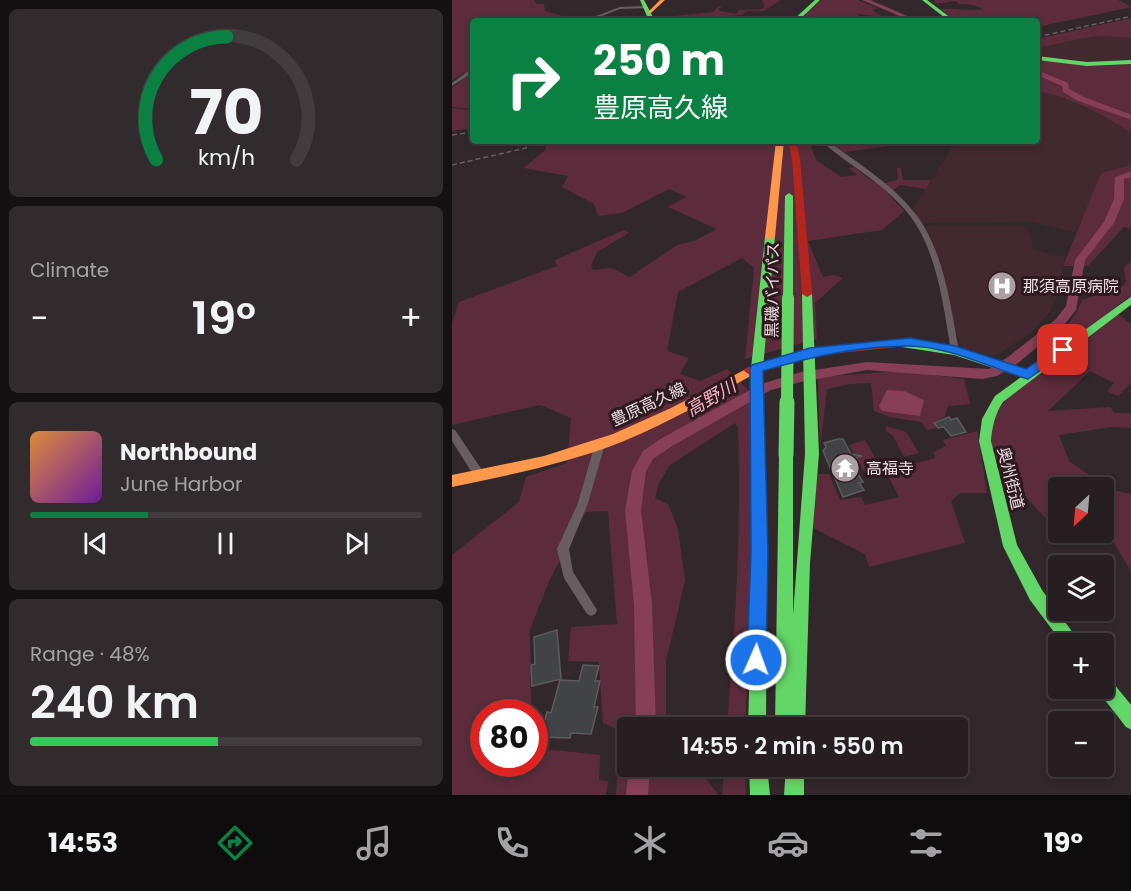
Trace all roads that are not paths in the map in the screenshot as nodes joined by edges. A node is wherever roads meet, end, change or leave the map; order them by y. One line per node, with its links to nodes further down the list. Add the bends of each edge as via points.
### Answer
1 (663, 0): 4 (main road)
2 (924, 0): 9 (main road)
3 (812, 4): 6 (main road); 7 (main road); 8 (main road)
4 (647, 10): 5 (street, via 620,8)
5 (593, 18)
6 (791, 18)
7 (798, 18)
8 (802, 18)
9 (948, 18)
10 (1040, 58): 11 (main road)
11 (1132, 62)
12 (470, 72): 13 (street)
13 (452, 85)
14 (780, 144): 21 (main road)
15 (791, 144): 31 (main road, 黒磯バイパス, bridge)
16 (792, 144): 20 (main road)
17 (828, 144): 19 (street, via 894,197 921,228)
18 (1132, 299): 22 (main road, 奥州街道)
19 (955, 351): 20 (main road, 豊原高久線, via 899,342); 22 (main road, 豊原高久線)
20 (810, 352): 21 (main road, 豊原高久線); 32 (main road, via 812,454)
21 (757, 368): 24 (main road, 豊原高久線, via 672,413); 30 (main road)
22 (1022, 372): 28 (main road, 奥州街道, via 991,410 985,441 1010,546 1036,595)
23 (452, 433): 25 (street)
24 (600, 444): 25 (main road, 豊原高久線); 27 (street, via 583,503 563,549 568,574)
25 (480, 476): 26 (main road, 豊原高久線)
26 (452, 481)
27 (591, 610)
28 (1065, 633)
29 (1114, 698): 33 (main road)
30 (757, 717)
31 (784, 717)
32 (796, 717)
33 (1132, 721)
34 (759, 777): 37 (main road)
35 (784, 777): 38 (main road)
36 (795, 777): 39 (main road)
37 (760, 795)
38 (783, 795)
39 (794, 795)

